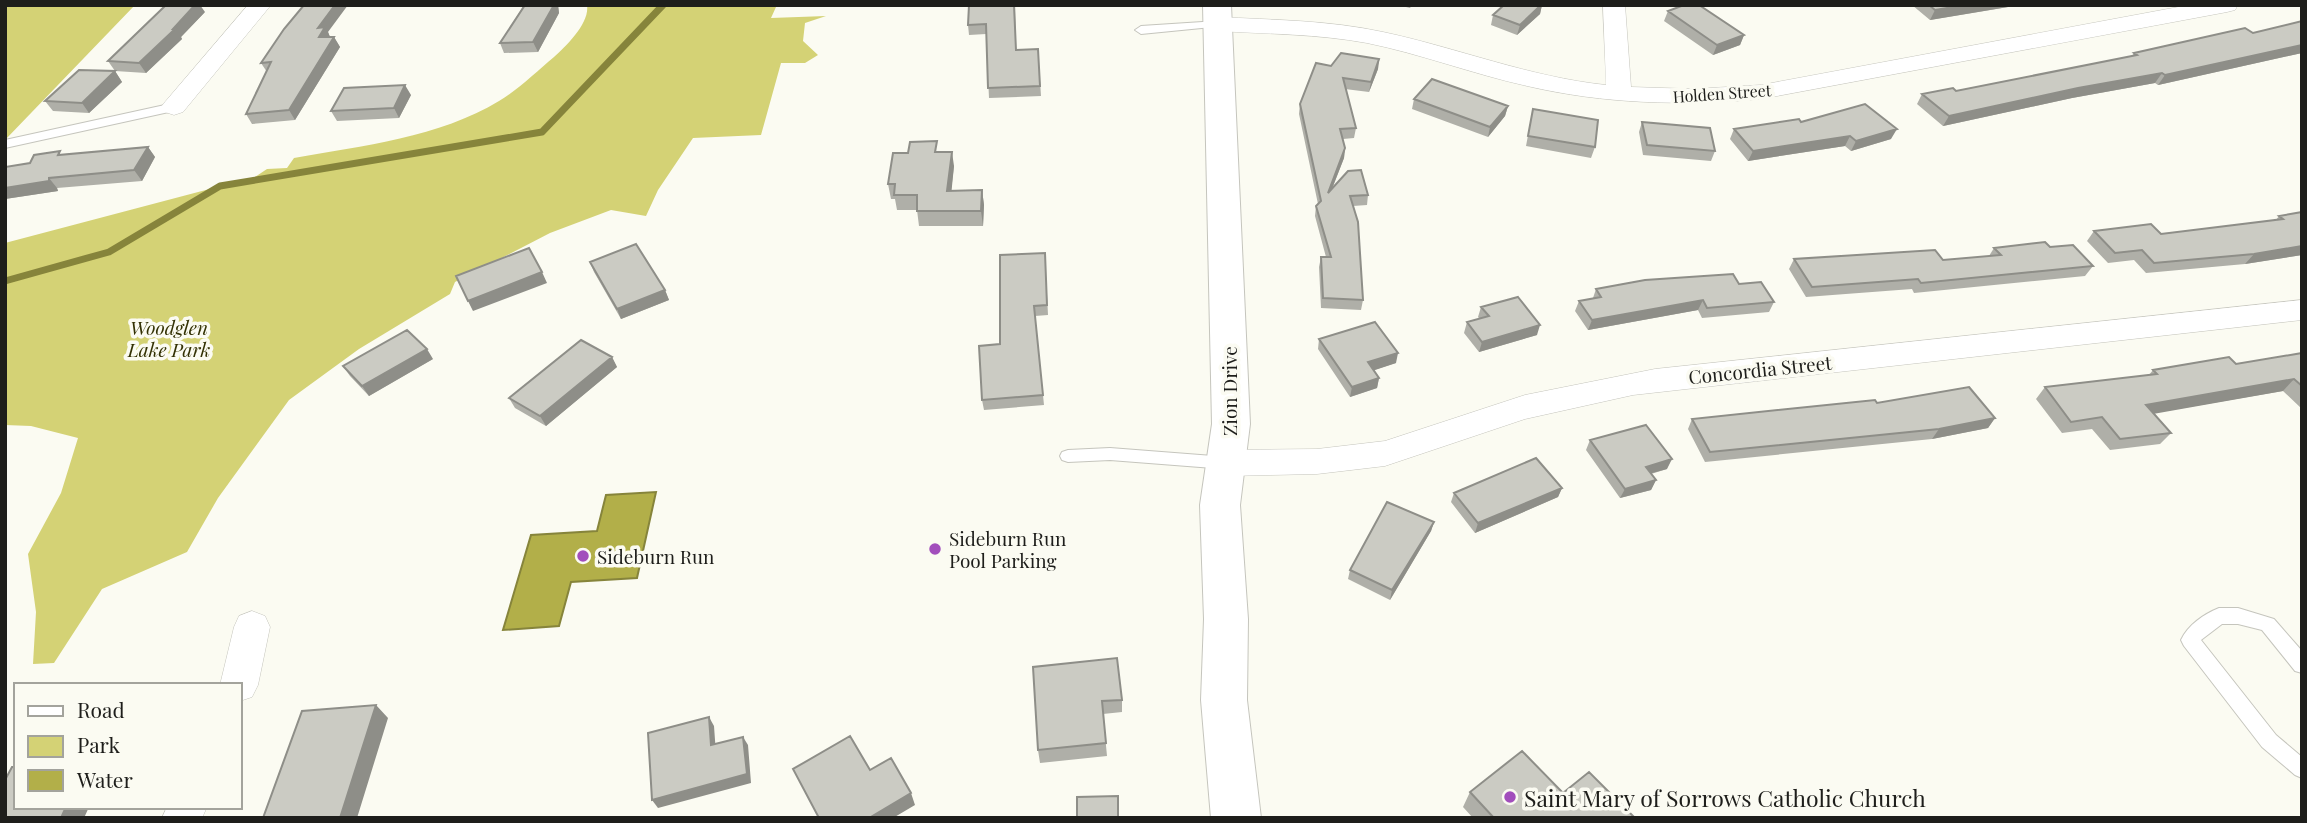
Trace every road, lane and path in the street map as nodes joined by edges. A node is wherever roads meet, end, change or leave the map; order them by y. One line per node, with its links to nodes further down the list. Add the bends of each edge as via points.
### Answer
1 (260, 5): 7 (street)
2 (1614, 5): 6 (street)
3 (2227, 5): 6 (street, Holden Street, via 1761,92 1682,98)
4 (1217, 15): 5 (lane); 6 (street, Holden Street, via 1364,35 1537,81); 11 (main road, Zion Drive, via 1231,424)
5 (1141, 30)
6 (1619, 93)
7 (174, 107): 8 (lane)
8 (5, 144)
9 (2302, 310): 11 (street, Concordia Street, via 1654,380 1532,405 1372,456)
10 (1068, 456): 11 (lane, via 1110,454)
11 (1226, 463): 16 (main road, Zion Drive, via 1220,505 1226,619 1224,700)
12 (252, 627): 14 (street)
13 (2302, 665): 15 (lane, via 2267,625 2238,616 2219,616 2190,640 2269,741)
14 (239, 683)
15 (2302, 769)
16 (1236, 818)

